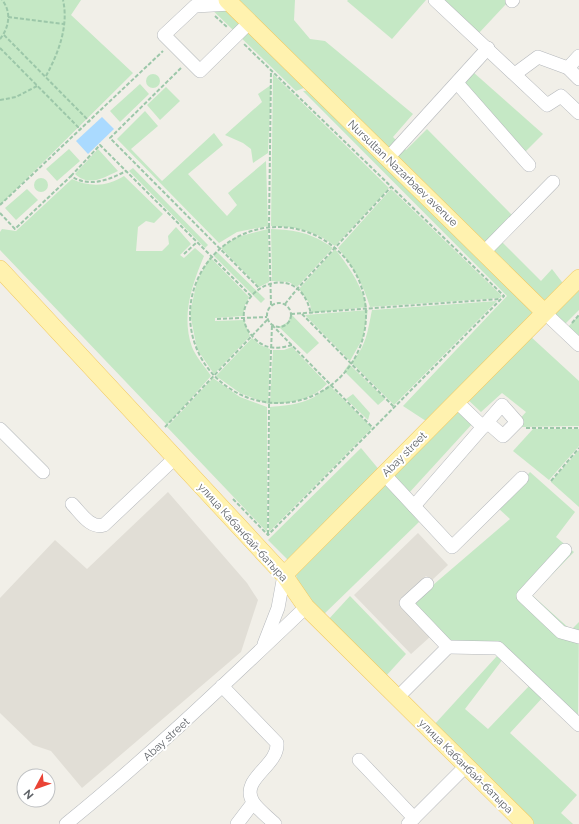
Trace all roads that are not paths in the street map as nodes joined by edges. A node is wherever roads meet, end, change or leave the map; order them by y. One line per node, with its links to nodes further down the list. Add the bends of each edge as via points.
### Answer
1 (435, 0): 4 (street)
2 (230, 1): 3 (main road, Nursultan Nazarbaev avenue); 3 (street, via 195,6 164,35 200,71)
3 (250, 22): 11 (main road, Nursultan Nazarbaev avenue)
4 (488, 48): 7 (street); 9 (street)
5 (579, 56): 6 (street)
6 (568, 68): 7 (street, via 538,57); 8 (street)
7 (515, 74): 10 (street, via 547,105 561,96)
8 (579, 79)
9 (457, 83): 11 (street); 12 (street)
10 (579, 113)
11 (388, 158): 14 (main road, Nursultan Nazarbaev avenue)
12 (529, 165)
13 (553, 182): 14 (street)
14 (484, 252): 17 (main road, Nursultan Nazarbaev avenue)
15 (0, 269): 21 (main road, улица Кабанбай-батыра)
16 (579, 278): 17 (main road, Abay street)
17 (544, 312): 18 (street, Nursultan Nazarbaev avenue); 19 (main road, Abay street)
18 (579, 345)
19 (456, 401): 23 (main road, Abay street); 26 (street, via 485,424)
20 (0, 428): 22 (street)
21 (175, 458): 25 (street, via 104,525 92,524); 28 (main road, улица Кабанбай-батыра)
22 (43, 472)
23 (384, 474): 26 (street); 28 (main road, Abay street)
24 (522, 478): 26 (street, via 452,547)
25 (72, 504)
26 (414, 506)
27 (565, 550): 31 (street, via 523,596 561,632)
28 (284, 575): 30 (main road, улица Кабанбай-батыра); 33 (street, Abay street, via 278,608)
29 (427, 584): 32 (street, via 406,603)
30 (306, 607): 33 (street, Abay street); 35 (main road, улица Кабанбай-батыра)
31 (579, 636)
32 (448, 647): 35 (street); 36 (street, via 498,648)
33 (262, 649): 34 (street, Abay street)
34 (222, 686): 39 (street, via 277,743 278,750 252,784 249,795); 41 (street, Abay street)
35 (397, 698): 38 (main road, улица Кабанбай-батыра)
36 (579, 725)
37 (359, 760): 40 (street)
38 (466, 766): 40 (street); 44 (main road, улица Кабанбай-батыра)
39 (253, 803): 42 (street); 43 (street)
40 (411, 821)
41 (66, 824)
42 (237, 824)
43 (275, 824)
44 (525, 824)

